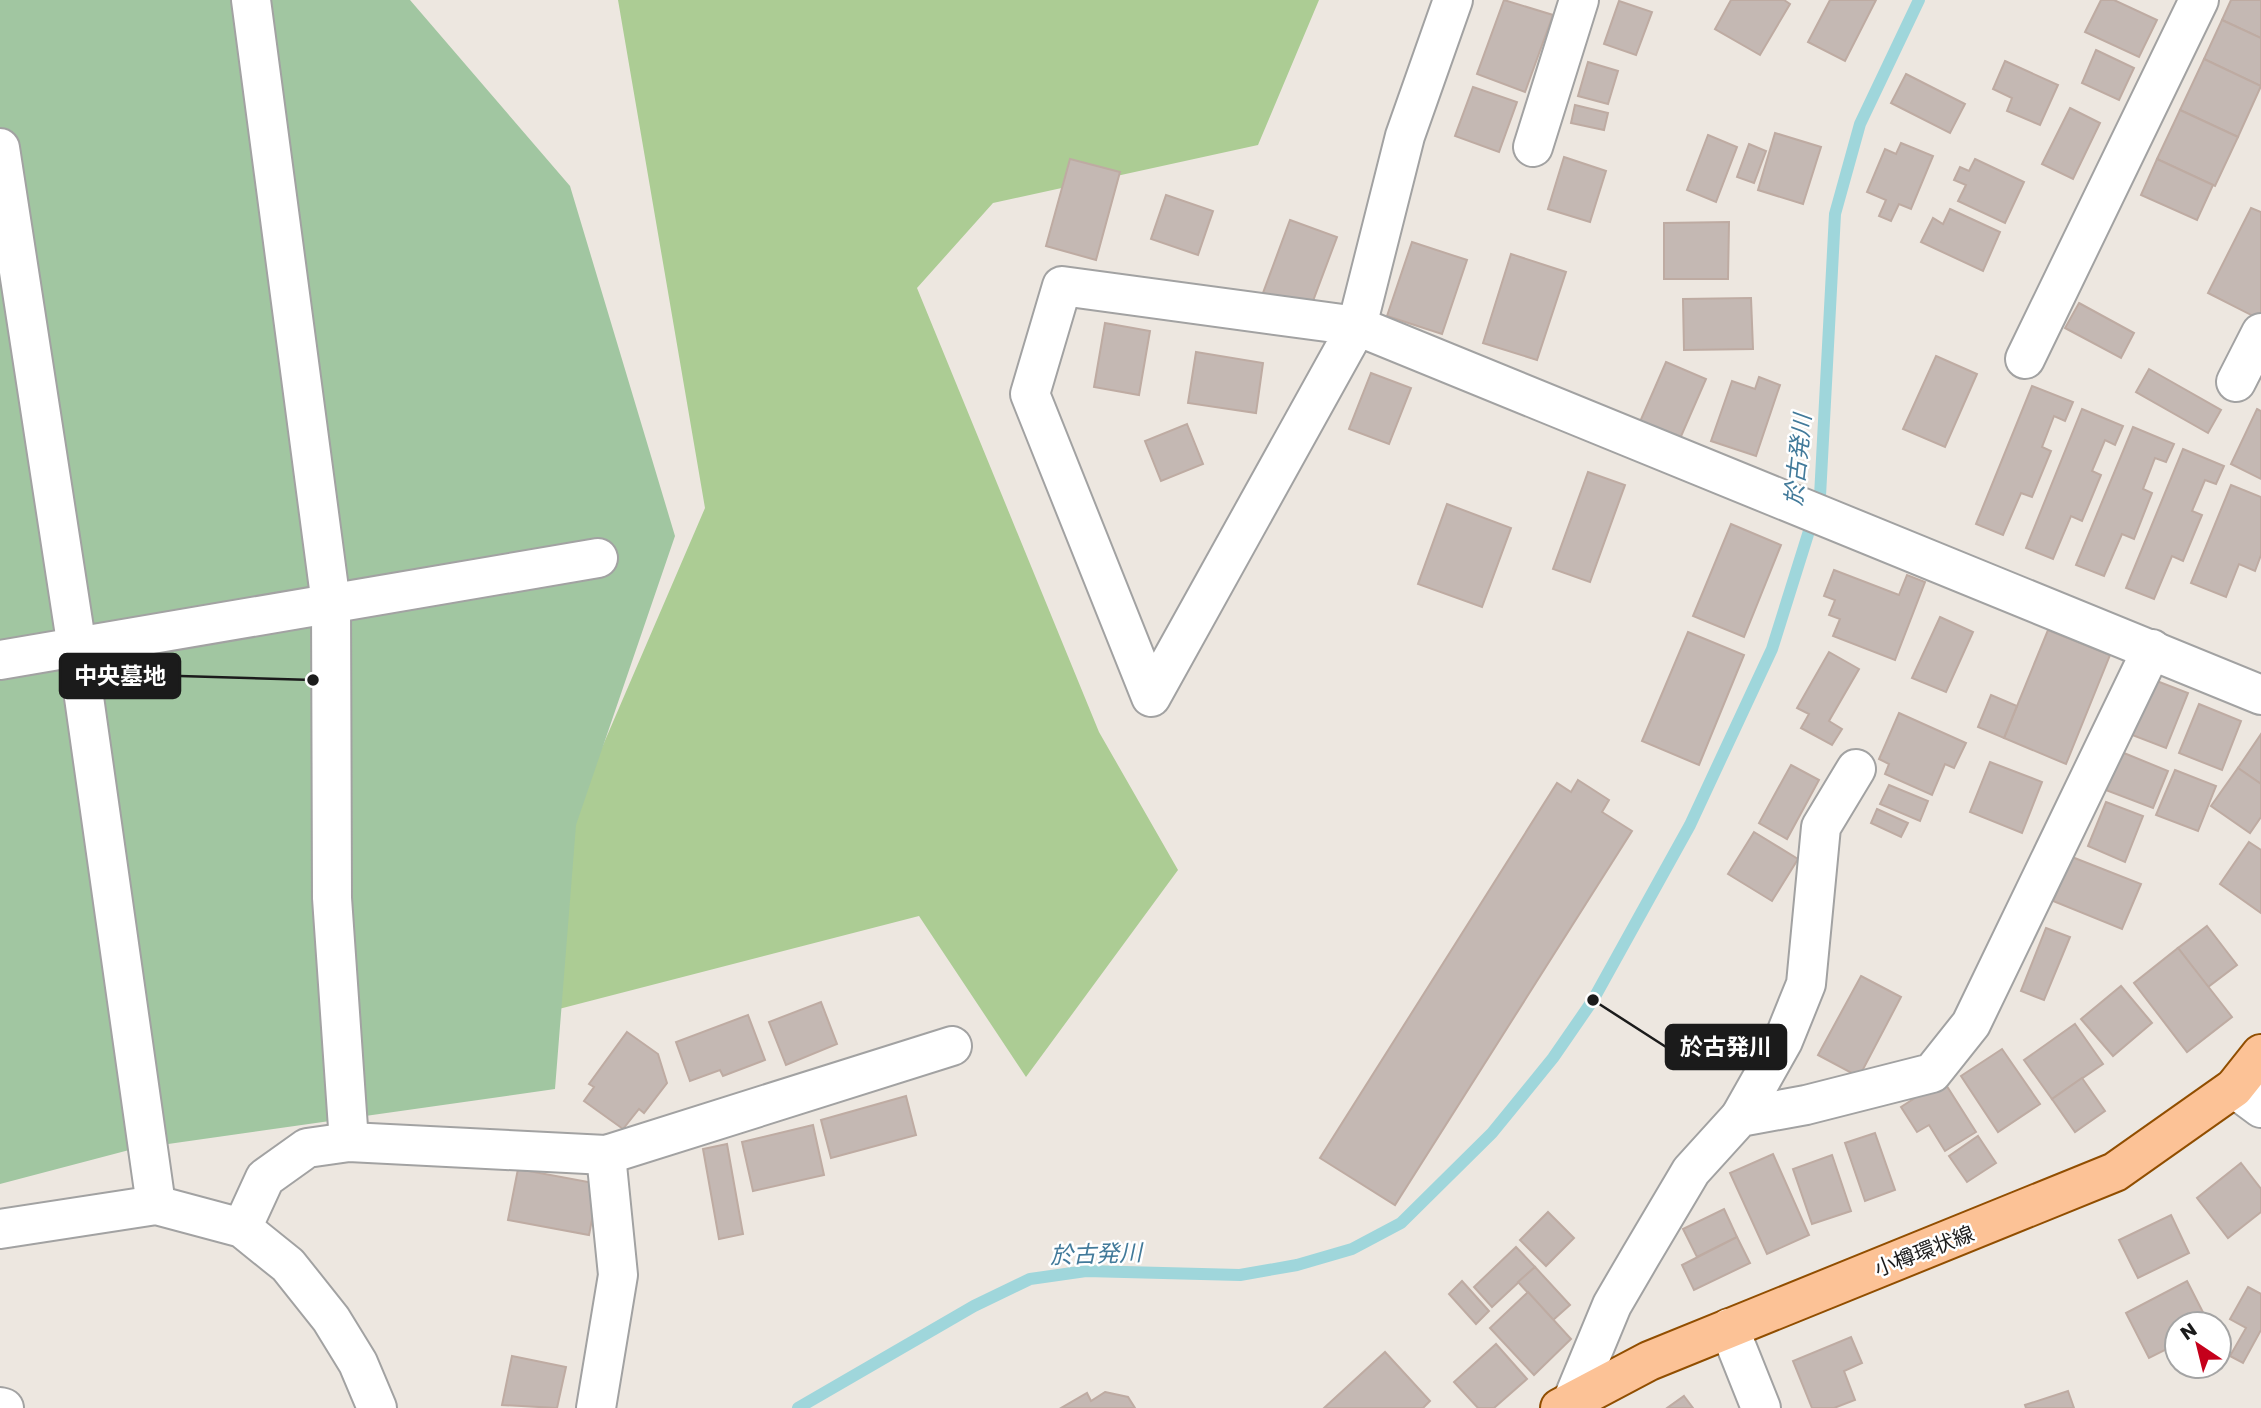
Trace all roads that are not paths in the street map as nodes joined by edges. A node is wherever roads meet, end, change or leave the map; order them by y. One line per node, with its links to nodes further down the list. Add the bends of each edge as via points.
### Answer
1 (251, 0): 12 (street)
2 (1453, 0): 7 (street, via 1405,136)
3 (1579, 0): 5 (street)
4 (2199, 0): 9 (street)
5 (1533, 147)
6 (0, 148): 13 (street)
7 (1357, 326): 7 (street, via 1171,661 1151,697 1030,394 1062,286); 14 (street)
8 (2261, 332): 10 (street)
9 (2025, 359)
10 (2236, 382)
11 (598, 558): 12 (street)
12 (331, 604): 13 (street); 22 (street, via 332,898)
13 (77, 648): 15 (street); 24 (street)
14 (2151, 649): 16 (street); 21 (street, via 1971,1024 1933,1073)
15 (0, 660)
16 (2261, 695)
17 (1856, 769): 21 (street, via 1821,827 1806,985 1783,1041)
18 (952, 1046): 23 (street)
19 (2261, 1054): 20 (main road, 小樽環状線)
20 (2248, 1098): 27 (main road, 小樽環状線, via 2115,1172)
21 (1740, 1117): 28 (street, via 1691,1171 1612,1306)
22 (349, 1142): 23 (street); 25 (street, via 307,1148 265,1178)
23 (606, 1155): 30 (street, via 618,1275)
24 (156, 1205): 25 (street); 26 (street)
25 (242, 1228): 29 (street, via 288,1265 331,1319 358,1363)
26 (0, 1229)
27 (1729, 1328): 28 (main road, 小樽環状線, via 1649,1361); 31 (street)
28 (1566, 1404)
29 (377, 1408)
30 (596, 1408)
31 (1761, 1408)

